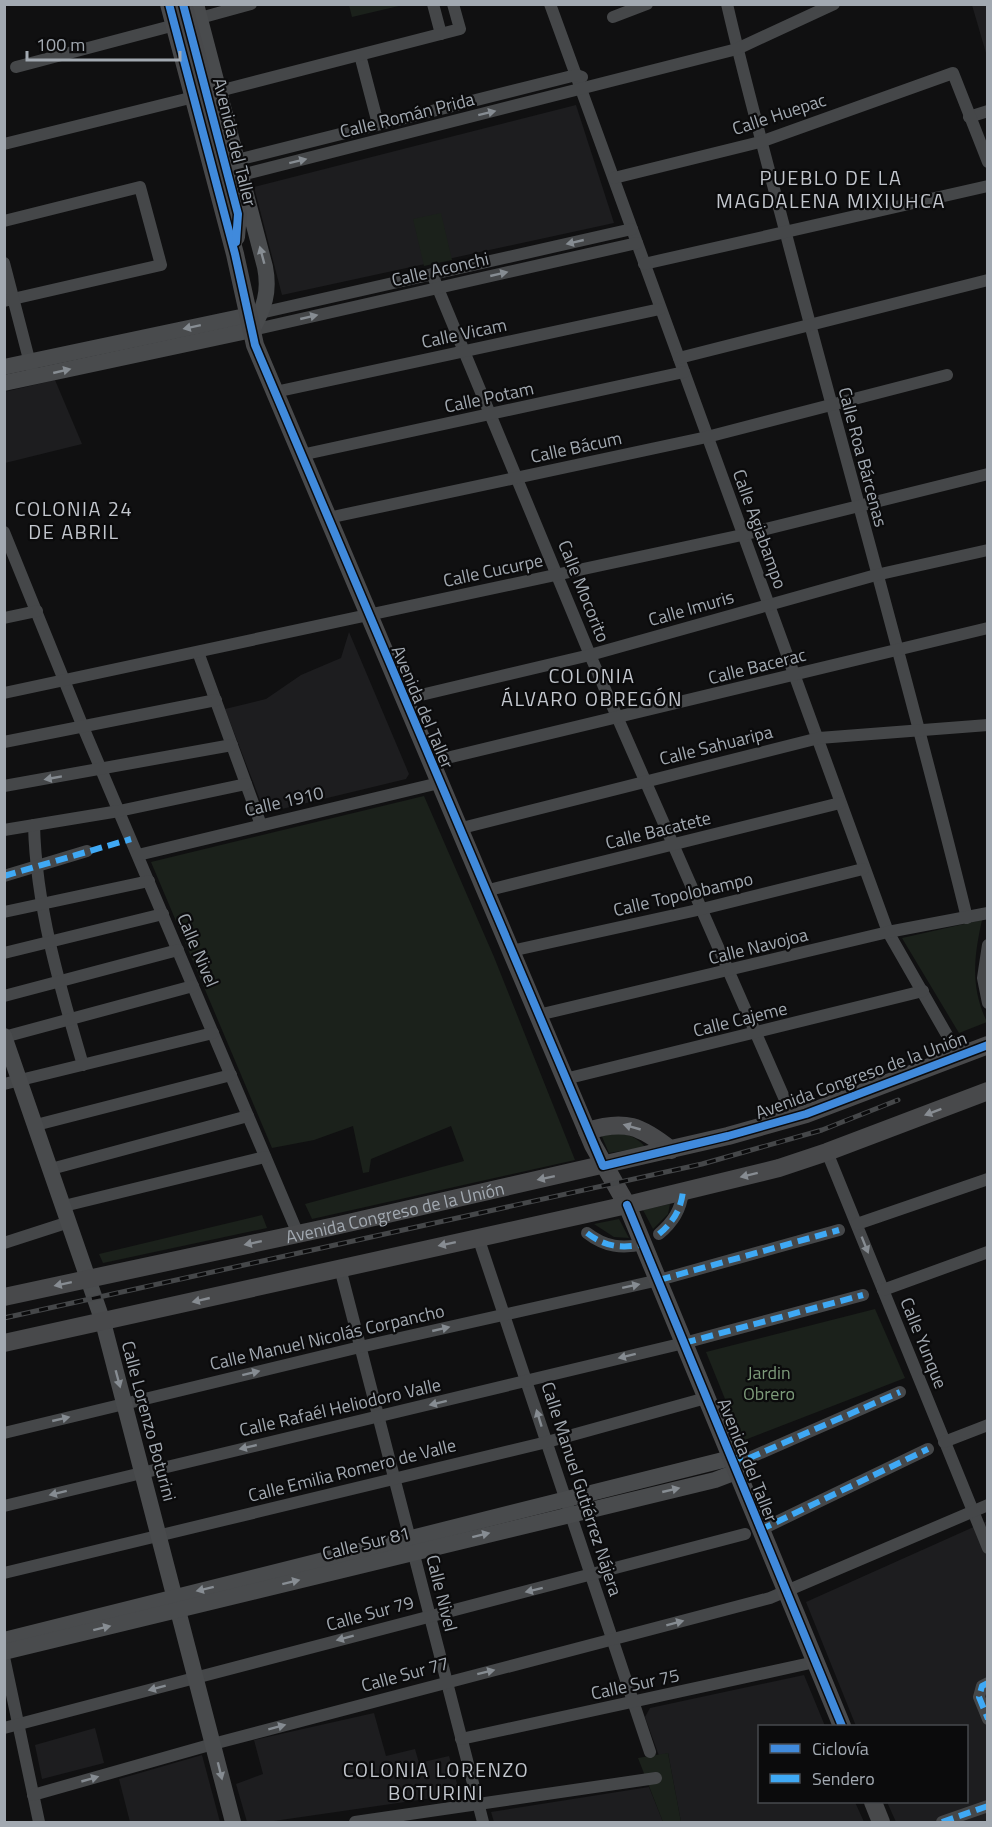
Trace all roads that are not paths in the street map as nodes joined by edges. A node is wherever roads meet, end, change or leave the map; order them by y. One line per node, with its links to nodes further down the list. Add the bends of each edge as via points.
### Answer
1 (169, 4): 12 (main road, Avenida del Taller)
2 (183, 4): 37 (main road, Avenida del Taller, via 238,214)
3 (251, 4): 10 (street)
4 (433, 4): 13 (street)
5 (453, 4): 13 (street, via 460,29)
6 (550, 4): 17 (street, Calle Agiabampo)
7 (647, 4): 11 (street)
8 (727, 4): 14 (street, Calle Roa Bárcenas)
9 (834, 4): 14 (street, Calle Román Prida)
10 (198, 11): 20 (street)
11 (613, 17)
12 (175, 25): 16 (street); 21 (main road, Avenida del Taller)
13 (441, 34): 15 (street)
14 (737, 49): 18 (street, Calle Román Prida); 27 (street, Calle Roa Bárcenas)
15 (360, 55): 20 (street); 25 (street)
16 (16, 67)
17 (576, 75): 18 (street); 19 (street, Calle Agiabampo); 22 (street, Calle Román Prida)
18 (596, 85): 19 (street, Calle Román Prida)
19 (582, 90): 26 (street, Calle Román Prida, one-way to 19); 31 (street, Calle Agiabampo)
20 (219, 91): 30 (street)
21 (194, 97): 28 (street); 37 (main road, Avenida del Taller)
22 (434, 111): 25 (street, Calle Román Prida); 26 (street)
23 (987, 111): 24 (street)
24 (969, 117): 27 (street, Calle Huepac, via 953,73); 29 (street)
25 (378, 124): 30 (street, Calle Román Prida)
26 (437, 126): 30 (street, Calle Román Prida, one-way to 26)
27 (760, 142): 31 (street, Calle Huepac); 35 (street, Calle Roa Bárcenas)
28 (4, 144)
29 (987, 162)
30 (239, 168): 45 (street, one-way to 30, via 267,296 267,281)
31 (614, 178): 34 (street, Calle Agiabampo)
32 (987, 186): 35 (street)
33 (4, 221): 43 (street, via 140,187 161,265)
34 (632, 229): 36 (street, Calle Agiabampo); 40 (street, Calle Aconchi, one-way to 40)
35 (786, 232): 39 (street); 46 (street, Calle Roa Bárcenas)
36 (637, 243): 39 (street, Calle Agiabampo); 42 (street, Calle Aconchi, one-way to 36)
37 (236, 254): 45 (main road, Avenida del Taller)
38 (4, 263): 43 (street)
39 (644, 264): 44 (street, Calle Agiabampo)
40 (432, 274): 42 (street, Calle Mocorito); 45 (street, Calle Aconchi)
41 (987, 280): 46 (street)
42 (438, 288): 45 (street, Calle Aconchi, one-way to 42); 47 (street, Calle Mocorito)
43 (9, 300): 50 (street)
44 (660, 309): 47 (street, Calle Vicam); 48 (street, Calle Agiabampo)
45 (254, 319): 50 (street); 54 (main road, Avenida del Taller)
46 (809, 326): 48 (street); 55 (street, Calle Roa Bárcenas)
47 (464, 351): 54 (street, Calle Vicam); 56 (street, Calle Mocorito)
48 (679, 358): 51 (street, Calle Agiabampo)
49 (4, 367): 50 (street)
50 (32, 369): 53 (street)
51 (684, 372): 56 (street, Calle Potam); 57 (street, Calle Agiabampo)
52 (946, 375): 55 (street, Calle Bácum)
53 (4, 383)
54 (274, 392): 58 (main road, Avenida del Taller)
55 (831, 405): 57 (street, Calle Bácum); 61 (street, Calle Roa Bárcenas)
56 (489, 415): 58 (street, Calle Potam); 60 (street, Calle Mocorito)
57 (707, 437): 60 (street, Calle Bácum); 64 (street, Calle Agiabampo)
58 (301, 455): 62 (main road, Avenida del Taller)
59 (987, 474): 61 (street, Calle Cucurpe)
60 (517, 478): 62 (street, Calle Bácum); 67 (street, Calle Mocorito)
61 (858, 506): 64 (street, Calle Cucurpe); 68 (street, Calle Roa Bárcenas)
62 (327, 518): 71 (main road, Avenida del Taller)
63 (4, 532): 65 (street, Calle Nivel)
64 (742, 535): 67 (street, Calle Cucurpe); 69 (street, Calle Agiabampo)
65 (8, 550): 70 (street, Calle Nivel)
66 (987, 550): 68 (street, Calle Imuris)
67 (559, 575): 71 (street, Calle Cucurpe); 76 (street, Calle Mocorito)
68 (876, 575): 69 (street, Calle Imuris); 74 (street, Calle Roa Bárcenas)
69 (768, 605): 76 (street, Calle Imuris); 77 (street, Calle Agiabampo)
70 (37, 611): 72 (street); 78 (street, Calle Nivel)
71 (368, 615): 75 (street, Calle Cucurpe); 80 (main road, Avenida del Taller)
72 (4, 618)
73 (987, 628): 74 (street, Calle Bacerac)
74 (898, 649): 77 (street, Calle Bacerac); 85 (street, Calle Roa Bárcenas)
75 (198, 652): 78 (street, Calle Cucurpe); 81 (street)
76 (590, 655): 80 (street, Calle Imuris); 82 (street, Calle Mocorito)
77 (794, 675): 82 (street, Calle Bacerac); 86 (street, Calle Agiabampo)
78 (65, 680): 79 (street, Calle Cucurpe); 84 (street, Calle Nivel)
79 (4, 693)
80 (404, 699): 89 (main road, Avenida del Taller)
81 (216, 700): 84 (street); 88 (street)
82 (618, 718): 89 (street, Calle Bacerac); 91 (street, Calle Mocorito)
83 (987, 725): 85 (street, Calle Sahuaripa)
84 (83, 727): 87 (street); 90 (street, Calle Nivel)
85 (921, 731): 86 (street, Calle Sahuaripa); 114 (street, Calle Roa Bárcenas)
86 (819, 738): 91 (street, Calle Sahuaripa); 95 (street, Calle Agiabampo)
87 (4, 742)
88 (232, 745): 90 (street); 93 (street)
89 (430, 762): 92 (main road, Avenida del Taller)
90 (102, 770): 94 (street, one-way to 94); 96 (street, Calle Nivel)
91 (645, 781): 99 (street, Calle Sahuaripa); 101 (street, Calle Mocorito)
92 (439, 783): 98 (street, Calle 1910); 99 (main road, Avenida del Taller)
93 (246, 784): 96 (street); 98 (street)
94 (4, 786)
95 (840, 803): 101 (street, Calle Bacatete); 105 (street, Calle Agiabampo)
96 (119, 811): 97 (street); 103 (street, Calle Nivel)
97 (34, 825): 100 (street); 104 (street)
98 (261, 825): 103 (street, Calle 1910)
99 (458, 829): 108 (main road, Avenida del Taller)
100 (4, 830)
101 (674, 845): 108 (street, Calle Bacatete); 110 (street, Calle Mocorito)
102 (87, 851): 104 (street)
103 (138, 855): 107 (street, Calle Nivel)
104 (35, 867): 106 (street); 109 (street)
105 (863, 869): 110 (street, Calle Topolobampo); 115 (street, Calle Agiabampo)
106 (4, 876)
107 (149, 881): 109 (street); 113 (street, Calle Nivel)
108 (485, 891): 119 (main road, Avenida del Taller)
109 (41, 904): 111 (street); 116 (street)
110 (702, 909): 119 (street, Calle Topolobampo); 121 (street, Calle Mocorito)
111 (4, 912)
112 (987, 913): 114 (street, Calle Navojoa)
113 (163, 914): 116 (street); 118 (street, Calle Nivel)
114 (967, 918): 115 (street, Calle Navojoa)
115 (888, 932): 121 (street, Calle Navojoa); 124 (street, Calle Agiabampo)
116 (51, 943): 120 (street); 122 (street)
117 (987, 945): 126 (street, via 983,978)
118 (178, 950): 122 (street); 123 (street, Calle Nivel)
119 (511, 951): 127 (main road, Avenida del Taller)
120 (4, 953)
121 (729, 971): 127 (street, Calle Navojoa); 130 (street, Calle Mocorito)
122 (60, 980): 125 (street); 128 (street)
123 (193, 986): 128 (street); 129 (street, Calle Nivel)
124 (923, 991): 130 (street, Calle Cajeme); 133 (street, Calle Agiabampo)
125 (4, 996)
126 (987, 1003)
127 (538, 1015): 136 (main road, Avenida del Taller)
128 (69, 1019): 131 (street); 134 (street)
129 (213, 1033): 134 (street); 135 (street, Calle Nivel)
130 (756, 1034): 136 (street, Calle Cajeme); 140 (street, Calle Mocorito)
131 (5, 1036): 137 (street, Calle Lorenzo Boturini)
132 (987, 1044): 133 (main road, Avenida Congreso de la Unión)
133 (959, 1056): 140 (main road, Avenida Congreso de la Unión)
134 (83, 1065): 137 (street)
135 (231, 1075): 139 (street, Calle Nivel); 141 (street)
136 (565, 1079): 142 (main road, Avenida del Taller)
137 (13, 1082): 141 (street, Calle Lorenzo Boturini)
138 (987, 1091): 144 (main road, one-way to 144)
139 (248, 1116): 145 (street, Calle Nivel); 147 (street)
140 (793, 1118): 143 (main road, Avenida Congreso de la Unión)
141 (36, 1125): 147 (street, Calle Lorenzo Boturini)
142 (587, 1131): 143 (main road, one-way to 142, via 634,1127 612,1124); 146 (main road, Avenida del Taller)
143 (671, 1150): 146 (main road, Avenida Congreso de la Unión)
144 (827, 1152): 149 (main road, one-way to 149); 152 (street, Calle Yunque)
145 (265, 1156): 151 (street); 155 (street, Calle Nivel)
146 (603, 1166): 150 (main road, Avenida del Taller); 155 (main road, Avenida Congreso de la Unión, one-way to 155)
147 (51, 1169): 151 (street, Calle Lorenzo Boturini)
148 (987, 1179): 152 (street)
149 (683, 1191): 150 (main road); 157 (street, via 675,1217)
150 (627, 1205): 156 (main road); 157 (main road, Avenida del Taller)
151 (66, 1214): 158 (street); 161 (street, Calle Lorenzo Boturini)
152 (857, 1224): 163 (street, Calle Yunque, one-way to 163)
153 (839, 1230): 162 (street, Calle Manuel Nicolás Corpancho)
154 (586, 1233): 157 (street, via 609,1246 627,1248)
155 (298, 1234): 161 (main road, Avenida Congreso de la Unión, one-way to 161)
156 (478, 1237): 160 (main road, one-way to 160); 166 (street, Calle Manuel Gutiérrez Nájera)
157 (652, 1239): 162 (main road, Avenida del Taller)
158 (4, 1243)
159 (987, 1252): 163 (street)
160 (340, 1268): 167 (main road, one-way to 167); 170 (street, Calle Nivel)
161 (89, 1278): 165 (main road, Avenida Congreso de la Unión, one-way to 165); 167 (street, Calle Lorenzo Boturini)
162 (659, 1280): 166 (street, Calle Manuel Nicolás Corpancho, one-way to 162); 169 (main road, Avenida del Taller)
163 (883, 1290): 179 (street, Calle Yunque)
164 (864, 1295): 169 (street, Calle Rafaél Heliodoro Valle)
165 (4, 1297)
166 (506, 1314): 170 (street, Calle Manuel Nicolás Corpancho, one-way to 166); 171 (street, Calle Manuel Gutiérrez Nájera)
167 (103, 1322): 168 (main road); 174 (street, Calle Lorenzo Boturini, one-way to 174)
168 (4, 1343)
169 (684, 1343): 171 (street, Calle Rafaél Heliodoro Valle, one-way to 171); 173 (main road, Avenida del Taller)
170 (360, 1347): 174 (street, Calle Manuel Nicolás Corpancho, one-way to 170); 175 (street, Calle Nivel)
171 (528, 1381): 175 (street, Calle Rafaél Heliodoro Valle, one-way to 175); 178 (street, Calle Manuel Gutiérrez Nájera, one-way to 171)
172 (900, 1392): 181 (street)
173 (706, 1398): 178 (street, Calle Emilia Romero de Valle); 181 (main road, Avenida del Taller)
174 (125, 1404): 177 (street, Calle Manuel Nicolás Corpancho, one-way to 174); 182 (street, Calle Lorenzo Boturini)
175 (378, 1417): 182 (street, Calle Rafaél Heliodoro Valle, one-way to 182); 183 (street, Calle Nivel)
176 (987, 1425): 179 (street)
177 (4, 1433)
178 (547, 1442): 183 (street, Calle Emilia Romero de Valle); 186 (street, Calle Manuel Gutiérrez Nájera)
179 (944, 1442): 187 (street, Calle Yunque)
180 (928, 1449): 188 (street, Calle Sur 79)
181 (738, 1463): 186 (street, Calle Sur 81, via 715,1480); 188 (main road, Avenida del Taller)
182 (143, 1472): 185 (street, Calle Rafaél Heliodoro Valle, one-way to 185); 189 (street, Calle Lorenzo Boturini)
183 (394, 1479): 189 (street, Calle Emilia Romero de Valle); 190 (street, Calle Nivel)
184 (987, 1505): 187 (street, Calle Sur 77)
185 (4, 1506)
186 (568, 1507): 190 (street, Calle Sur 81); 193 (street, Calle Manuel Gutiérrez Nájera)
187 (973, 1511): 191 (street, Calle Yunque); 194 (street, Calle Sur 77)
188 (753, 1532): 193 (street, Calle Sur 79); 194 (main road, Avenida del Taller)
189 (159, 1535): 192 (street, Calle Emilia Romero de Valle); 195 (street, Calle Lorenzo Boturini)
190 (411, 1545): 195 (street, Calle Sur 81); 196 (street, Calle Nivel)
191 (987, 1548)
192 (4, 1573)
193 (591, 1576): 196 (street, Calle Sur 79, one-way to 196); 198 (street, Calle Manuel Gutiérrez Nájera)
194 (787, 1593): 198 (street, Calle Sur 77, one-way to 194); 201 (main road, Avenida del Taller)
195 (177, 1603): 197 (street, Calle Sur 81); 199 (street, Calle Sur 81, one-way to 195); 202 (street, Calle Lorenzo Boturini)
196 (429, 1616): 202 (street, Calle Sur 79, one-way to 202); 203 (street, Calle Nivel)
197 (4, 1640)
198 (613, 1640): 203 (street, Calle Sur 77, one-way to 198); 205 (street, Calle Manuel Gutiérrez Nájera)
199 (4, 1652)
200 (4, 1657): 207 (street)
201 (815, 1662): 205 (street, Calle Sur 75); 208 (main road, Avenida del Taller)
202 (196, 1677): 207 (street, Calle Sur 79, one-way to 207); 211 (street, Calle Lorenzo Boturini)
203 (446, 1682): 210 (street, Calle Nivel); 211 (street, Calle Sur 77, one-way to 203)
204 (987, 1683): 206 (street, via 979,1693)
205 (634, 1703): 210 (street, Calle Sur 75); 212 (street, Calle Manuel Gutiérrez Nájera)
206 (987, 1719)
207 (19, 1725): 209 (street, Calle Sur 79); 214 (street)
208 (842, 1725)
209 (4, 1728)
210 (461, 1739): 215 (street, Calle Nivel)
211 (213, 1744): 214 (street, Calle Sur 77, one-way to 211); 220 (street, Calle Lorenzo Boturini, one-way to 220)
212 (650, 1752)
213 (656, 1778): 215 (street)
214 (33, 1795): 219 (street)
215 (478, 1803): 218 (street); 222 (street, Calle Nivel)
216 (873, 1803): 223 (main road)
217 (987, 1806): 224 (street)
218 (388, 1820): 221 (street)
219 (39, 1822)
220 (233, 1822)
221 (355, 1822)
222 (483, 1822)
223 (881, 1822)
224 (942, 1822)

